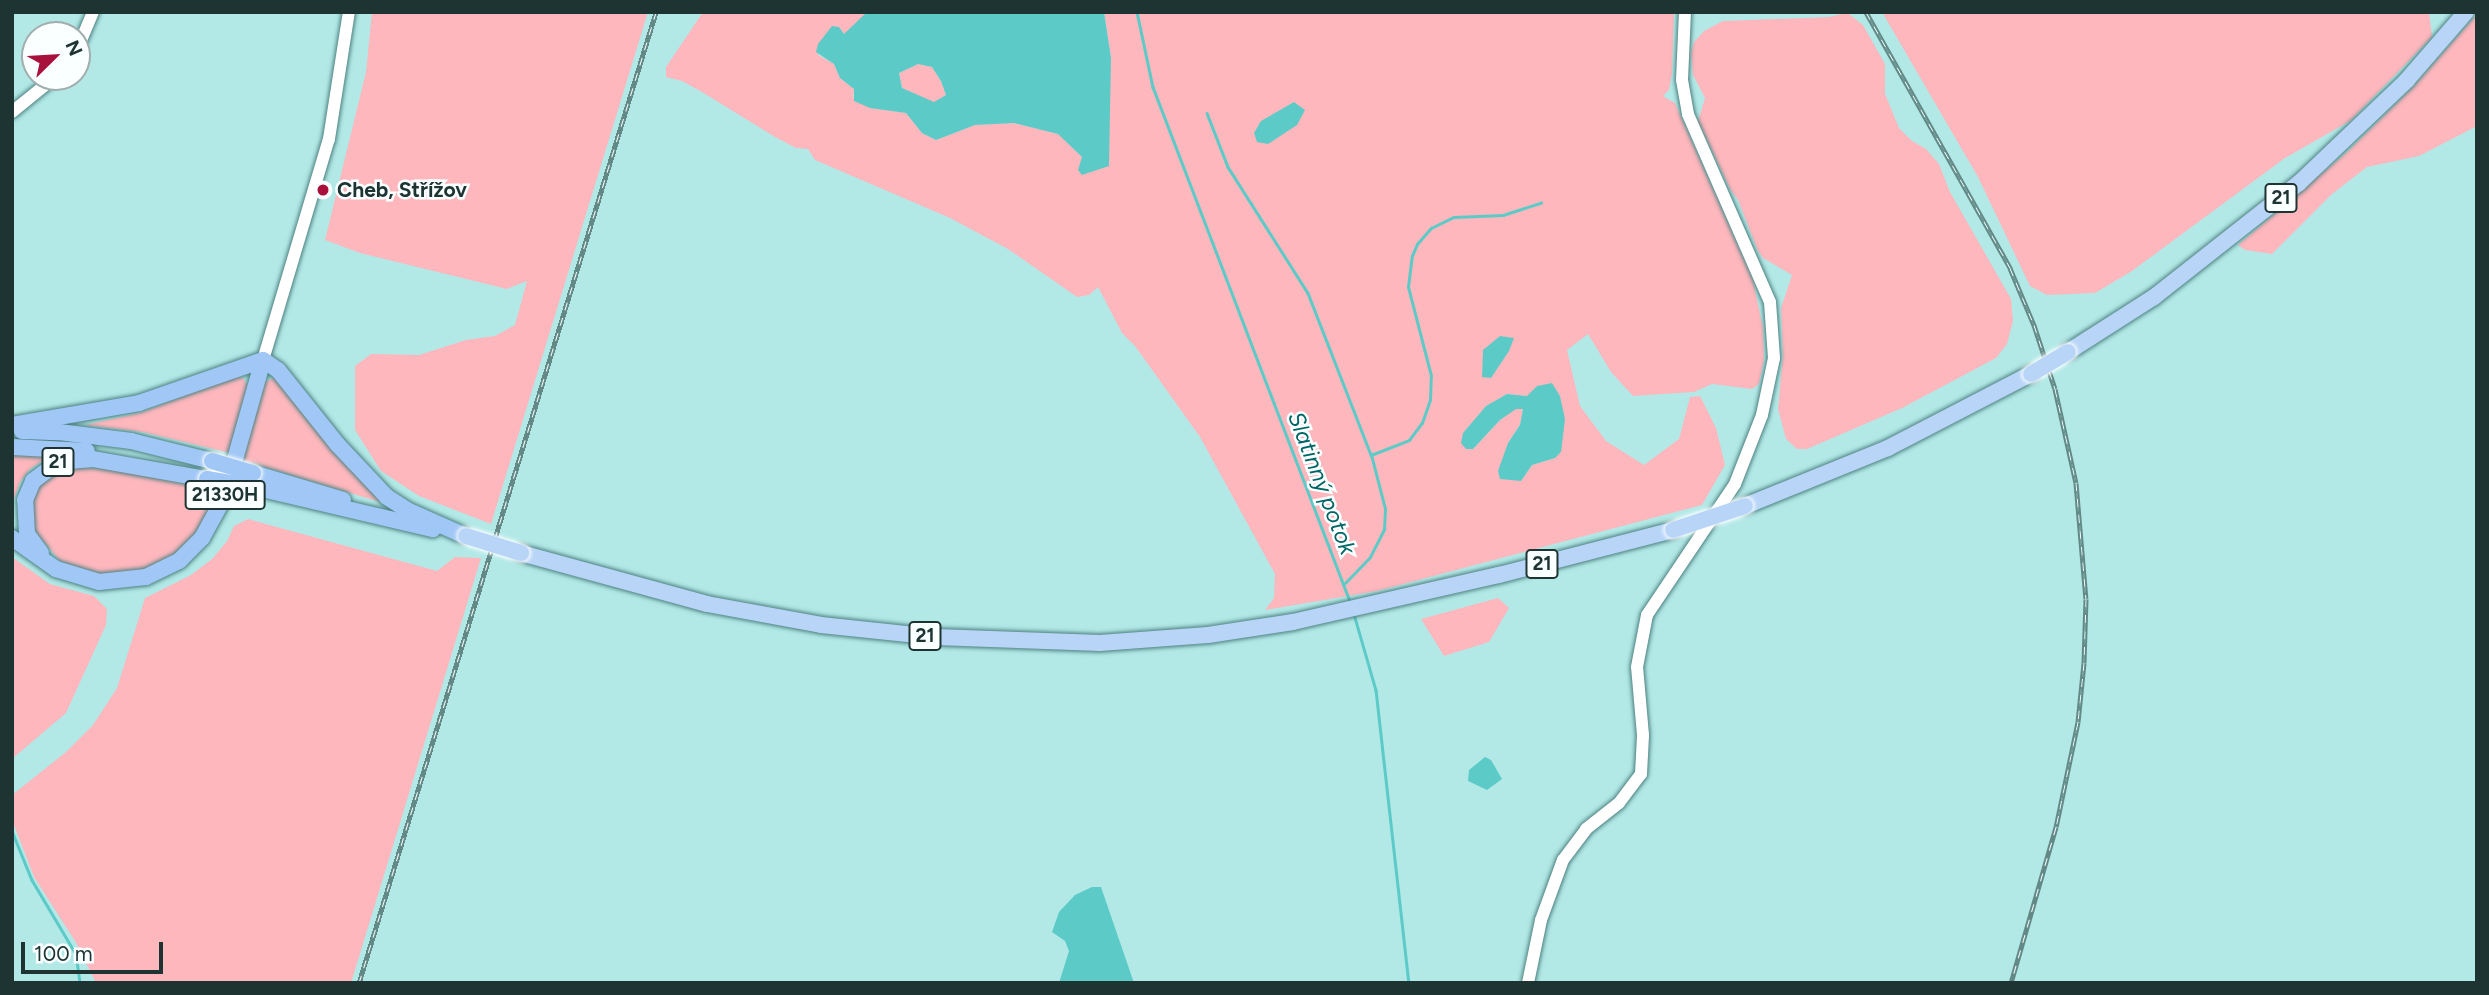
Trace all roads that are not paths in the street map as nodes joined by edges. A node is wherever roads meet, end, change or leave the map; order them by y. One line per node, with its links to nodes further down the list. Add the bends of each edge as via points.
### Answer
1 (349, 12): 6 (street, 21330H, via 329,139)
2 (1685, 12): 14 (street, via 1682,80 1688,114 1770,302 1774,358 1762,415 1735,484 1647,615 1637,667 1641,774 1619,803 1586,829 1563,860 1541,920)
3 (2466, 12): 11 (main road, 21, bridge, via 2407,80 2290,191 2154,297 2031,374 1888,449 1673,530 1374,605 1250,630 1133,642 1065,643 936,637 821,625 707,604)
4 (38, 91): 5 (street)
5 (12, 112)
6 (263, 360): 7 (highway, via 139,403); 11 (highway, 21, via 278,370 387,497); 13 (highway, 21330H, via 224,498 192,549 168,568 146,577 99,582)
7 (12, 425)
8 (12, 431): 10 (highway, 21, via 131,441)
9 (12, 447): 10 (highway, 21, via 66,448)
10 (209, 472): 11 (highway, 21, bridge); 13 (highway, 21, via 79,458 58,462 42,472 25,500 27,534 45,557)
11 (464, 536)
12 (12, 538): 13 (highway, via 56,569)
13 (75, 576)
14 (1528, 983)

